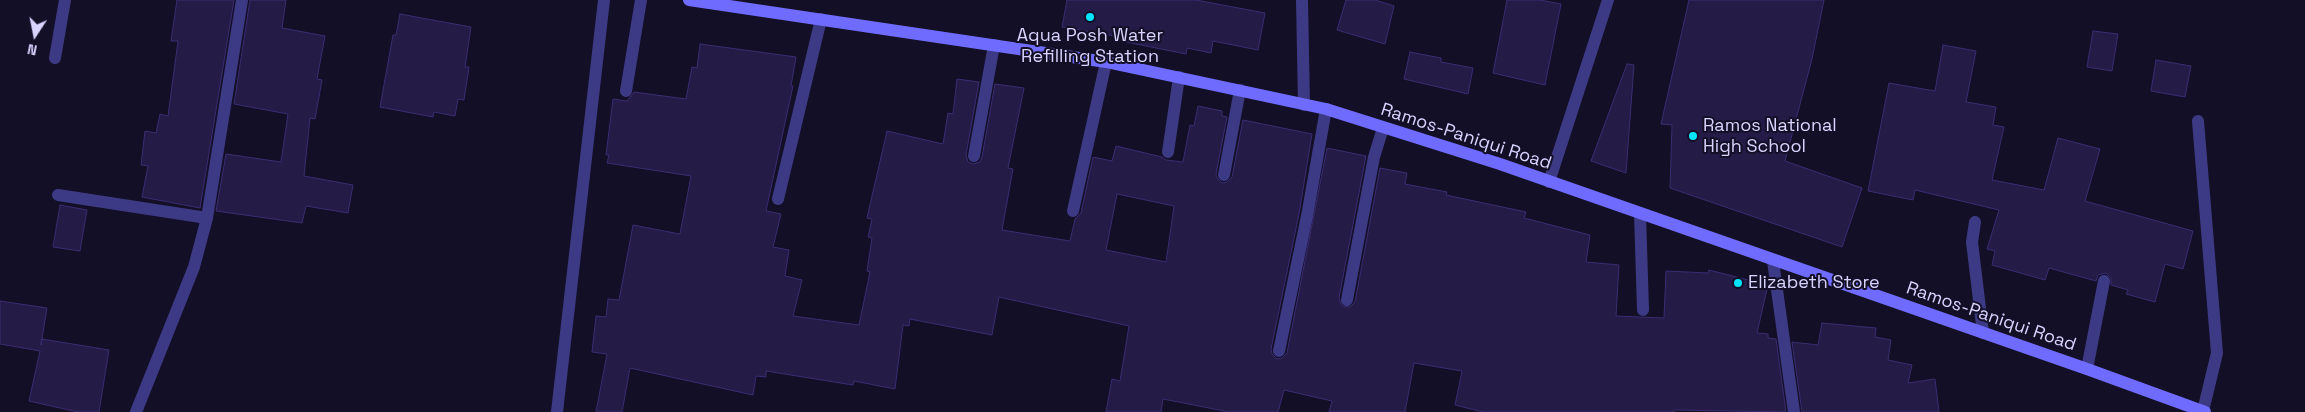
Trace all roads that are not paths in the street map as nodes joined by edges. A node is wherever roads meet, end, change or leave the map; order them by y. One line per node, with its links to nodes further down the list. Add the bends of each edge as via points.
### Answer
1 (65, 0): 10 (street)
2 (242, 0): 27 (street)
3 (604, 0): 37 (street)
4 (641, 0): 14 (street)
5 (689, 0): 8 (main road, Ramos-Paniqui Road)
6 (1302, 0): 15 (street)
7 (1608, 0): 22 (street)
8 (821, 19): 9 (main road, Ramos-Paniqui Road); 24 (street)
9 (994, 45): 11 (main road, Ramos-Paniqui Road); 20 (street)
10 (55, 58)
11 (1106, 62): 12 (main road, Ramos-Paniqui Road); 25 (street)
12 (1179, 77): 13 (main road, Ramos-Paniqui Road); 19 (street)
13 (1240, 90): 15 (main road, Ramos-Paniqui Road); 21 (street)
14 (626, 91)
15 (1304, 105): 16 (main road, Ramos-Paniqui Road)
16 (1326, 109): 18 (main road, Ramos-Paniqui Road); 34 (street)
17 (2198, 121): 39 (street, via 2217,353)
18 (1383, 128): 22 (main road, Ramos-Paniqui Road); 31 (street, via 1374,157)
19 (1168, 152)
20 (974, 156)
21 (1224, 175)
22 (1549, 182): 26 (main road, Ramos-Paniqui Road)
23 (58, 195): 27 (street)
24 (778, 200)
25 (1073, 212)
26 (1640, 214): 29 (main road, Ramos-Paniqui Road); 32 (street)
27 (207, 218): 36 (street, via 194,267)
28 (1975, 222): 33 (street, via 1972,242)
29 (1773, 261): 33 (main road, Ramos-Paniqui Road); 38 (street)
30 (2104, 280): 35 (street)
31 (1347, 300)
32 (1642, 310)
33 (1983, 333): 35 (main road, Ramos-Paniqui Road)
34 (1279, 351)
35 (2087, 369): 39 (main road, Ramos-Paniqui Road)
36 (136, 412)
37 (556, 412)
38 (1794, 412)
39 (2204, 412)

